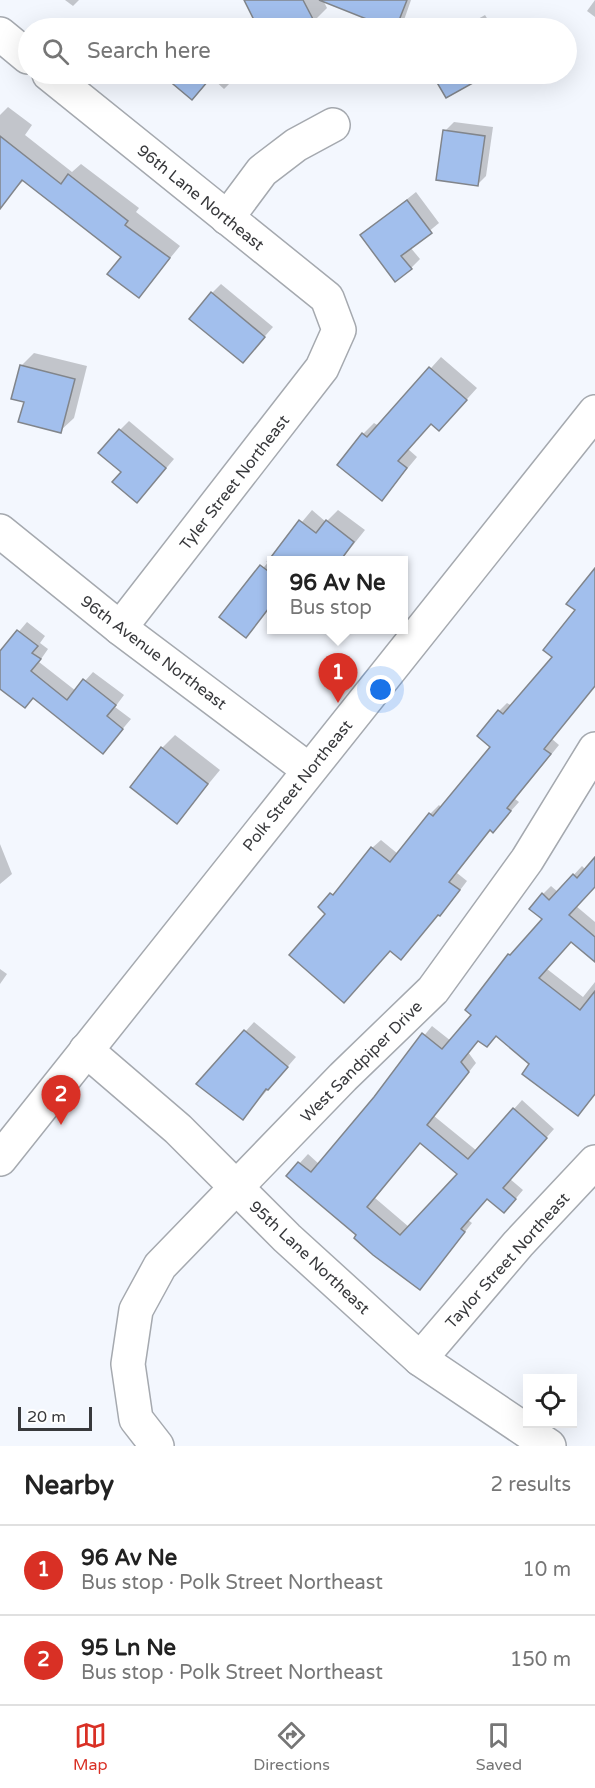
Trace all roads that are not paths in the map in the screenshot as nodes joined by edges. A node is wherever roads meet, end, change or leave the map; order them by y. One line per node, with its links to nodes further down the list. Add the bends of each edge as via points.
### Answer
1 (0, 34): 2 (street)
2 (18, 49)
3 (61, 84): 5 (street, 96th Lane Northeast)
4 (333, 125): 5 (street, via 296,145 262,171)
5 (227, 218): 6 (street, 96th Lane Northeast, via 327,298)
6 (339, 330): 9 (street, Tyler Street Northeast, via 322,368)
7 (595, 412): 11 (street, Polk Street Northeast)
8 (0, 531): 9 (street, 96th Avenue Northeast)
9 (120, 628): 11 (street, 96th Avenue Northeast)
10 (595, 749): 15 (street, West Sandpiper Drive, via 527,860 433,990)
11 (309, 770): 12 (street, Polk Street Northeast)
12 (86, 1050): 13 (street, Polk Street Northeast); 15 (street, 95th Lane Northeast, via 178,1129)
13 (0, 1159)
14 (595, 1162): 16 (street, Taylor Street Northeast, via 518,1244)
15 (236, 1187): 16 (street, 95th Lane Northeast); 17 (street, West Sandpiper Drive, via 160,1266 136,1310 128,1365 136,1419)
16 (420, 1359): 18 (street, 95th Lane Northeast)
17 (157, 1446)
18 (549, 1446)

